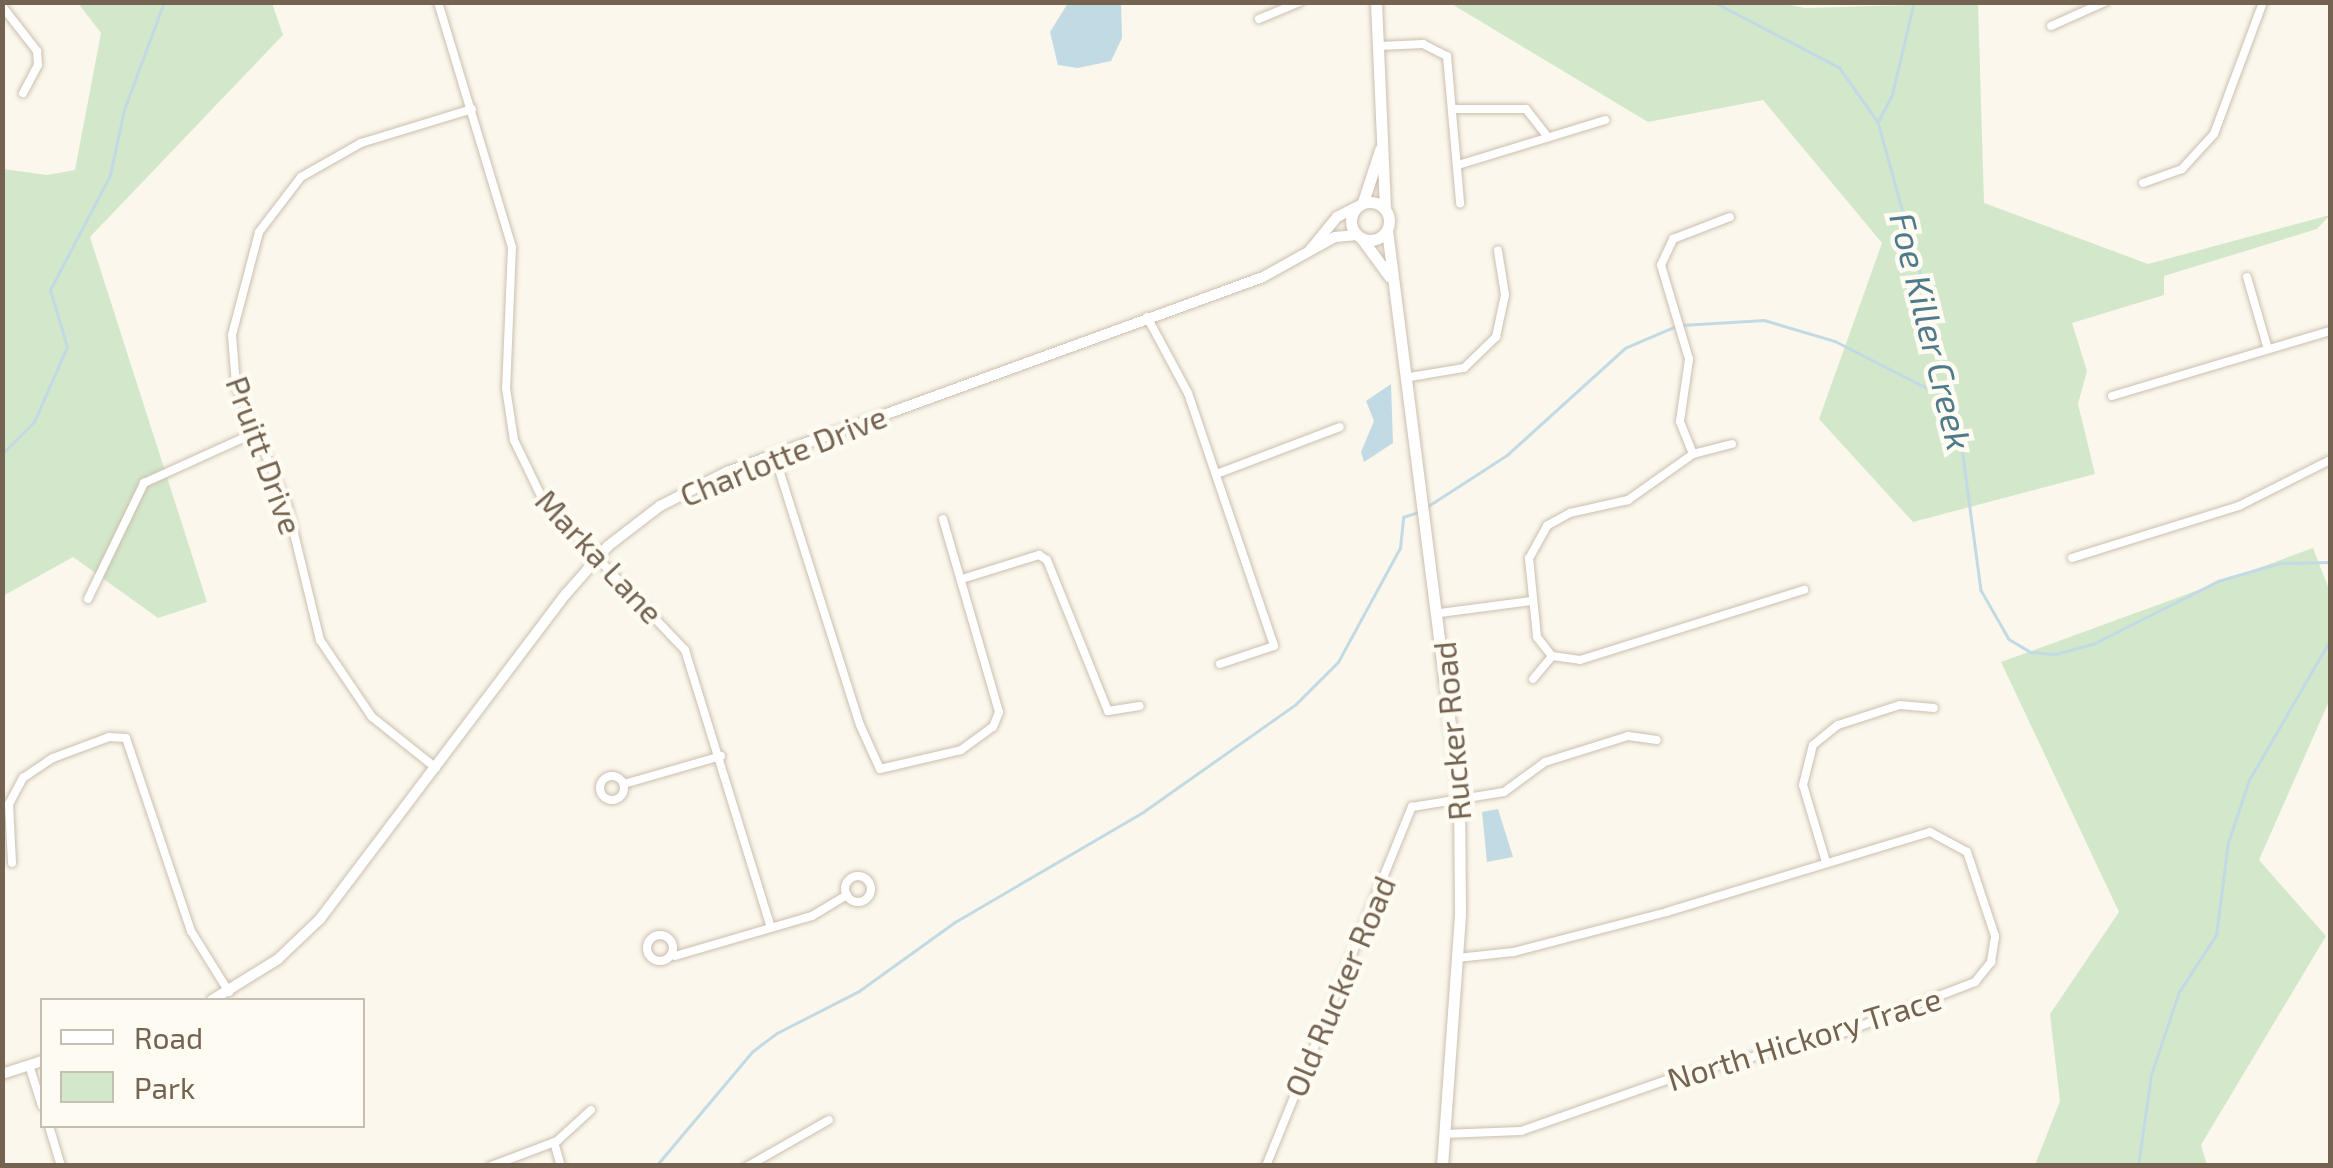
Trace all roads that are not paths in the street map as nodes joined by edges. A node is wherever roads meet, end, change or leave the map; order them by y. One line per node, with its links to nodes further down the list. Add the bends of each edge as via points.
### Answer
1 (438, 2): 11 (street, Marka Lane)
2 (1300, 2): 7 (street)
3 (1376, 2): 9 (main road)
4 (2105, 2): 8 (street)
5 (2263, 2): 17 (street, via 2214,134 2182,168)
6 (2, 6): 10 (street, via 36,51 38,65)
7 (1259, 18)
8 (2050, 26)
9 (1378, 46): 12 (street, via 1436,46 1447,56); 15 (main road)
10 (23, 93)
11 (472, 108): 34 (street, Pruitt Drive, via 336,153 301,177 271,211 249,258 232,335 236,386); 41 (street, Marka Lane, via 512,247 506,388 514,440 544,502)
12 (1453, 109): 14 (street, via 1526,110); 16 (street)
13 (1605, 120): 14 (street)
14 (1548, 137): 16 (street)
15 (1382, 141): 19 (main road, via 1373,185); 20 (main road)
16 (1458, 165): 18 (street)
17 (2143, 183)
18 (1460, 203)
19 (1360, 205): 20 (main road); 23 (main road, via 1351,222); 24 (street, Charlotte Drive, via 1338,216)
20 (1385, 209): 22 (main road)
21 (1730, 217): 37 (street, via 1673,239 1661,265 1689,359 1680,420)
22 (1387, 230): 23 (main road, via 1373,240); 27 (main road, Rucker Road)
23 (1359, 236): 24 (street, Charlotte Drive, via 1334,237); 27 (main road, Rucker Road, via 1385,266)
24 (1309, 250): 28 (street, Charlotte Drive, via 1280,271)
25 (1498, 251): 31 (street, via 1506,295 1496,337 1464,368)
26 (2247, 276): 30 (street)
27 (1398, 298): 31 (main road, Rucker Road)
28 (1147, 316): 36 (street, Charlotte Drive); 39 (street, via 1188,393)
29 (2330, 331): 30 (street)
30 (2267, 346): 32 (street)
31 (1410, 376): 47 (main road, Rucker Road)
32 (2112, 396)
33 (1340, 427): 39 (street)
34 (254, 433): 45 (street, via 144,483); 55 (street, Pruitt Drive, via 287,505 312,618 332,664 372,717)
35 (1732, 444): 37 (street)
36 (774, 454): 41 (street, Charlotte Drive, via 693,486); 43 (street, via 880,769 961,750 993,727 997,690)
37 (1694, 454): 46 (street, via 1628,500 1570,512 1547,526 1528,558)
38 (2330, 460): 42 (street, via 2239,506)
39 (1219, 473): 49 (street, via 1274,646)
40 (944, 519): 43 (street)
41 (597, 558): 54 (street, Marka Lane, via 685,650); 55 (street, Charlotte Drive)
42 (2072, 558)
43 (962, 579): 51 (street, via 1039,554 1108,711)
44 (1804, 590): 48 (street, via 1580,660)
45 (88, 599)
46 (1531, 601): 47 (street); 48 (street, via 1537,638)
47 (1440, 612): 57 (main road, Rucker Road)
48 (1552, 656): 50 (street)
49 (1220, 664)
50 (1533, 678)
51 (1140, 706)
52 (1934, 708): 59 (street, via 1900,705 1838,725 1814,745 1803,785)
53 (1657, 740): 57 (street, via 1628,736 1545,762 1504,792)
54 (721, 756): 56 (street); 61 (street, Marka Lane)
55 (436, 768): 64 (street, Charlotte Drive, via 320,919)
56 (624, 784)
57 (1460, 795): 63 (main road, Rucker Road); 79 (street, Old Rucker Road, via 1412,807)
58 (12, 862): 64 (street, via 9,804 23,778 53,758 109,737 126,738 191,932)
59 (1826, 862): 63 (street, North Hickory Trace, via 1513,952); 73 (street, North Hickory Trace, via 1921,833 1958,843 1972,862 1993,925 1995,948 1985,972 1962,989 1838,1034 1675,1077 1521,1131)
60 (846, 895): 61 (street, via 812,916)
61 (771, 927): 62 (street)
62 (675, 956)
63 (1456, 958): 73 (main road, Rucker Road)
64 (229, 992): 65 (street, Charlotte Drive)
65 (216, 998)
66 (40, 1062): 67 (street)
67 (30, 1065): 68 (street); 69 (street)
68 (2, 1074)
69 (40, 1099)
70 (591, 1110): 74 (street)
71 (830, 1120): 78 (street)
72 (49, 1128): 75 (street)
73 (1444, 1134): 80 (main road, Rucker Road)
74 (554, 1142): 76 (street); 77 (street)
75 (61, 1166)
76 (491, 1166)
77 (560, 1166)
78 (748, 1166)
79 (1266, 1166)
80 (1442, 1166)

